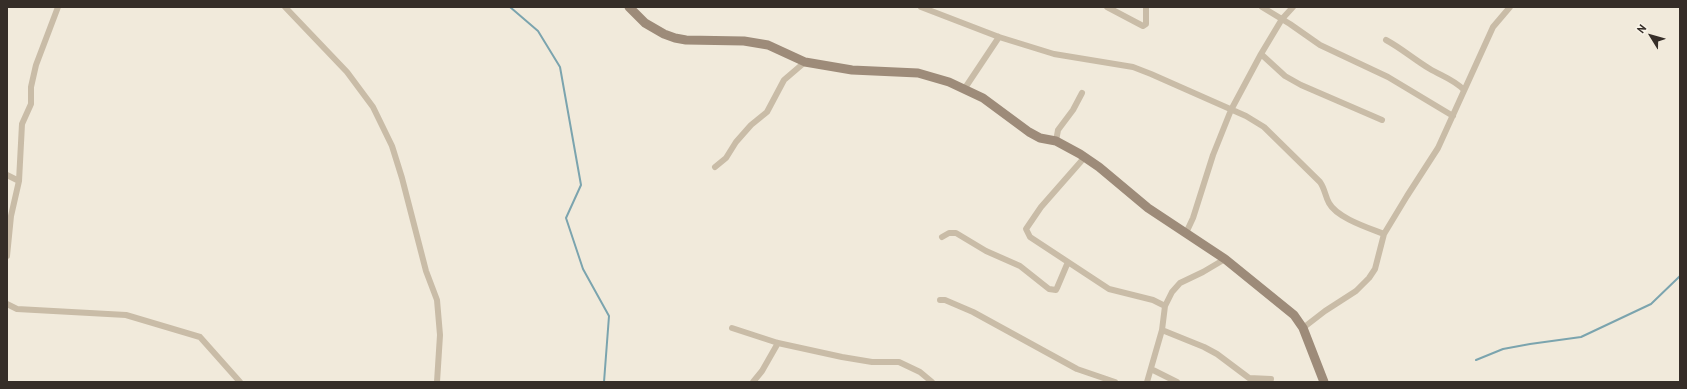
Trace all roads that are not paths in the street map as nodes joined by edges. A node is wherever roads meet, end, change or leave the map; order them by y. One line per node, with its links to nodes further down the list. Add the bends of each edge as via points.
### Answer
1 (58, 7): 25 (street, via 36,65 31,104 22,124)
2 (284, 7): 42 (street, via 347,72 373,107 392,146 426,271 437,300 440,335)
3 (629, 7): 14 (street, via 645,23 674,38 727,39 760,43)
4 (921, 7): 11 (street)
5 (1107, 7): 6 (street, via 1143,26 1146,24)
6 (1146, 7)
7 (1262, 7): 10 (street)
8 (1293, 7): 10 (street)
9 (1510, 7): 16 (street, via 1493,27)
10 (1282, 19): 13 (street); 19 (street, via 1320,45 1388,77)
11 (999, 37): 15 (street); 18 (street, via 1054,54 1133,66)
12 (1386, 40): 16 (street, via 1430,69 1454,81)
13 (1260, 54): 18 (street); 20 (street, via 1285,76 1301,85)
14 (805, 62): 15 (street, via 852,70 918,73); 23 (street, via 784,80 767,112 751,125 726,158)
15 (964, 88): 21 (street, via 1029,132 1040,138)
16 (1464, 90): 19 (street)
17 (1082, 93): 21 (street, via 1058,130)
18 (1231, 110): 26 (street); 27 (street, via 1264,127 1320,182 1329,203 1334,208 1353,221)
19 (1453, 116): 27 (street, via 1438,148)
20 (1382, 120)
21 (1056, 141): 22 (street)
22 (1084, 158): 26 (street, via 1100,167 1148,208); 31 (street, via 1041,207 1026,229 1030,237)
23 (715, 167)
24 (7, 175): 25 (street)
25 (19, 181): 29 (street)
26 (1186, 233): 30 (street)
27 (1384, 234): 36 (street, via 1379,260 1369,278 1356,291)
28 (942, 237): 31 (street, via 949,232 956,233 986,251 1020,266 1044,286 1053,290 1057,288)
29 (7, 256)
30 (1225, 259): 34 (street, via 1180,283 1172,292); 36 (street, via 1294,315)
31 (1068, 262): 34 (street, via 1109,289)
32 (940, 300): 45 (street, via 972,312 1077,369)
33 (7, 304): 41 (street, via 17,309 126,315 200,336)
34 (1166, 306): 37 (street)
35 (732, 328): 38 (street)
36 (1303, 328): 48 (street)
37 (1162, 330): 39 (street); 40 (street, via 1217,354 1249,378)
38 (778, 343): 43 (street); 44 (street, via 872,362 900,362 920,372)
39 (1151, 370): 46 (street); 47 (street)
40 (1271, 379)
41 (240, 382)
42 (437, 382)
43 (753, 382)
44 (932, 382)
45 (1115, 382)
46 (1147, 382)
47 (1177, 382)
48 (1324, 382)

